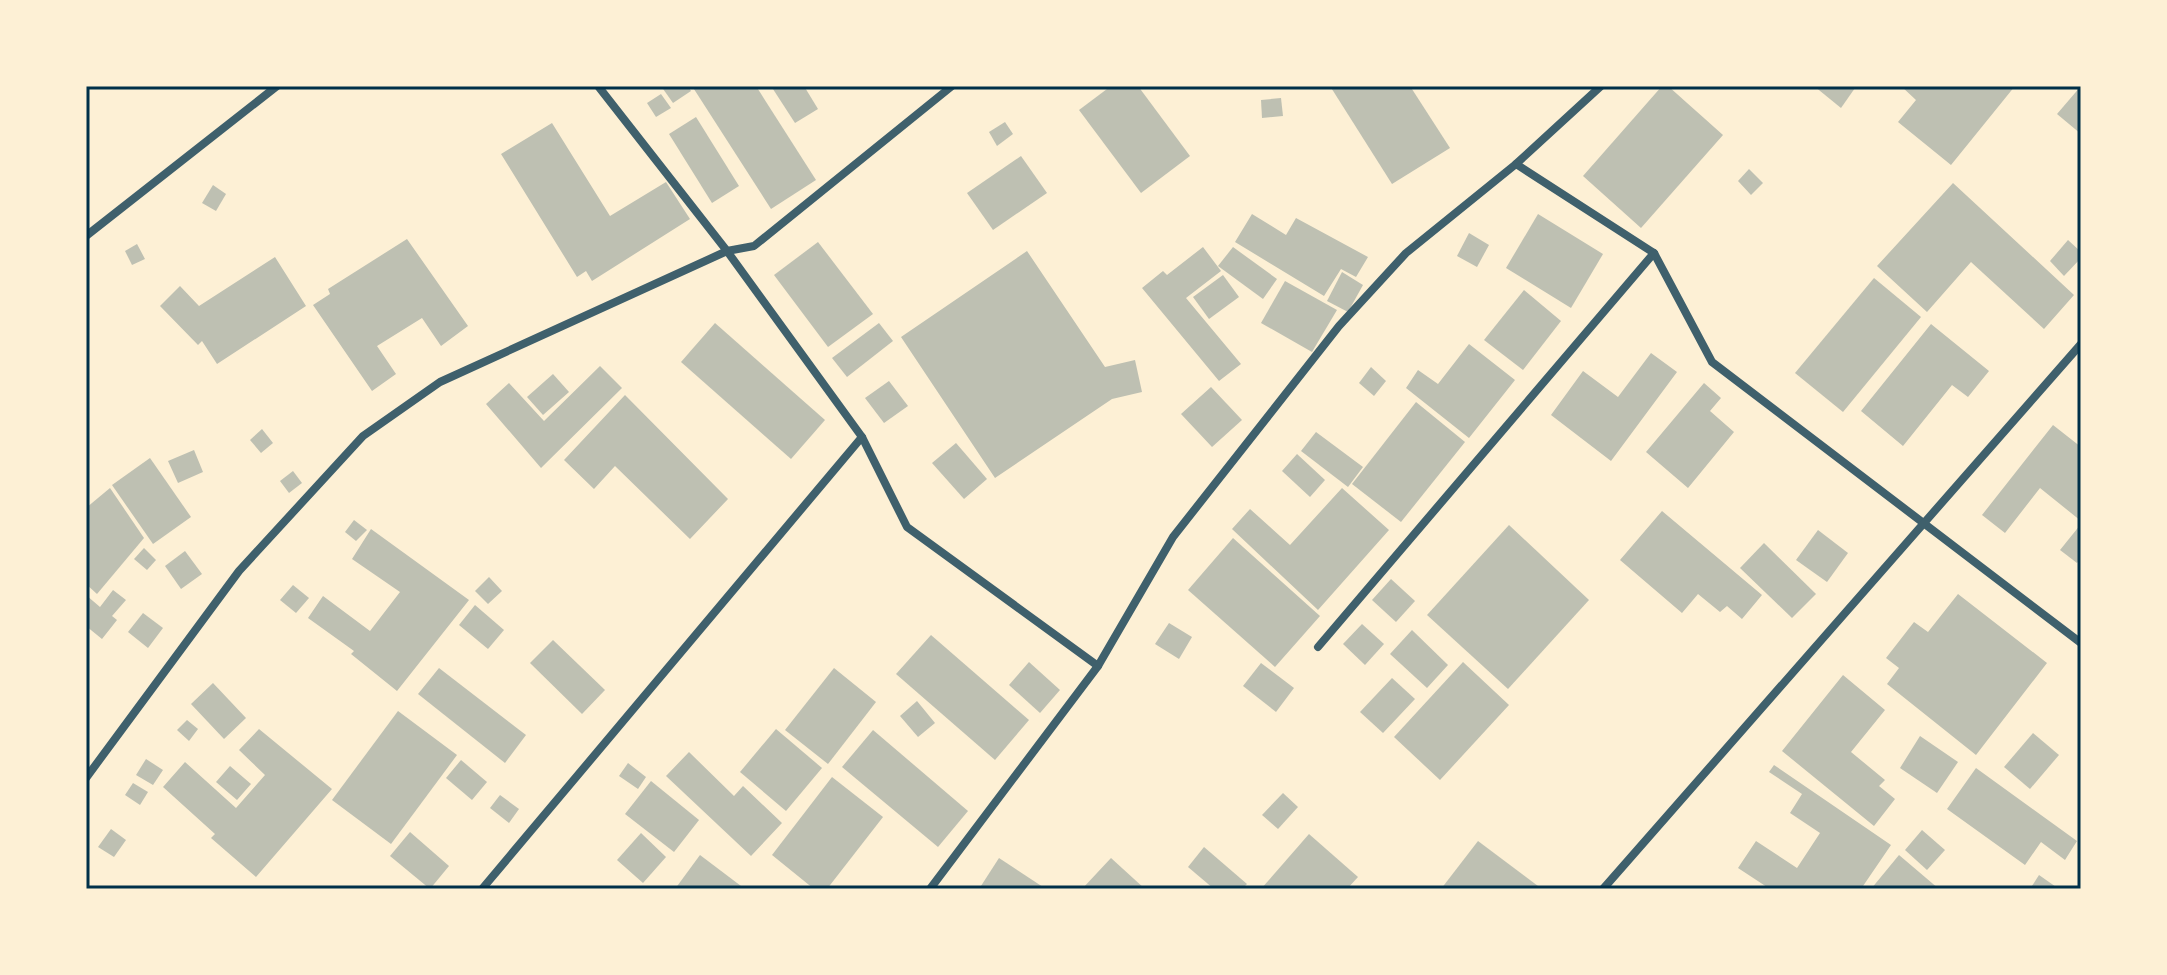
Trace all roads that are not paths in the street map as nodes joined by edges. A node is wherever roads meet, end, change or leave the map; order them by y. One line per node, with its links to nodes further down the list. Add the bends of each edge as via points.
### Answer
1 (277, 86): 6 (street)
2 (598, 86): 7 (street)
3 (952, 86): 7 (street, via 754,246)
4 (1601, 86): 5 (street)
5 (1516, 164): 8 (street); 14 (street, via 1406,253 1339,326 1173,537)
6 (86, 236)
7 (727, 251): 10 (street); 15 (street, via 440,382 363,436 239,571)
8 (1654, 253): 11 (street, via 1712,362); 13 (street)
9 (2081, 344): 11 (street)
10 (862, 437): 14 (street, via 907,527); 16 (street)
11 (1922, 523): 12 (street); 18 (street)
12 (2081, 643)
13 (1318, 647)
14 (1098, 666): 17 (street)
15 (86, 778)
16 (482, 889)
17 (930, 889)
18 (1603, 889)

